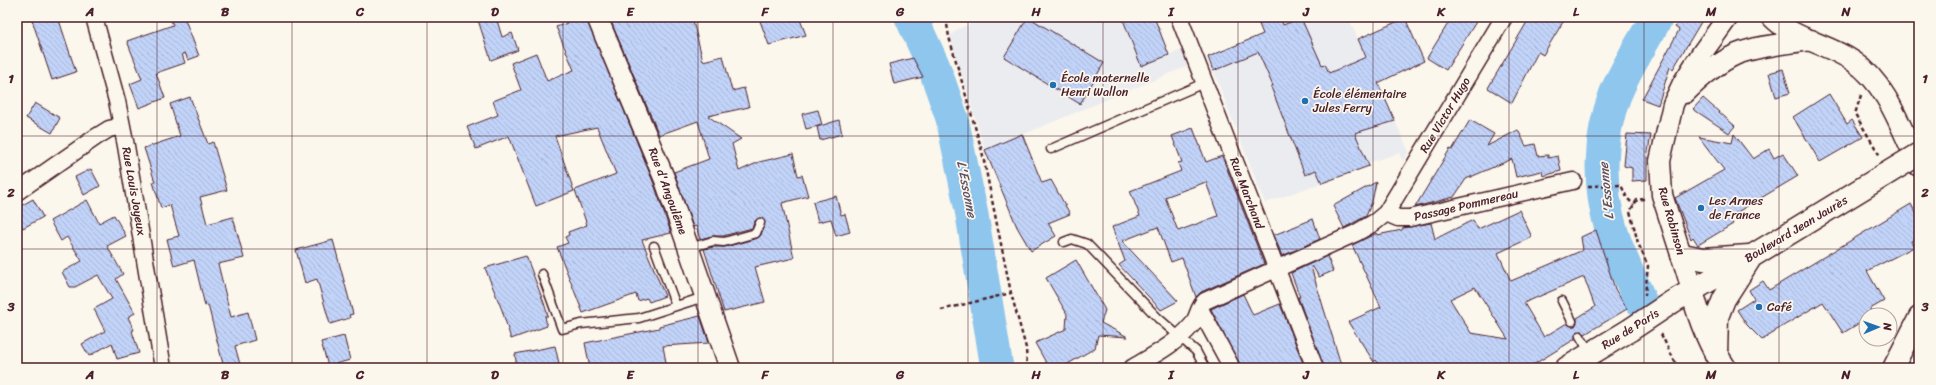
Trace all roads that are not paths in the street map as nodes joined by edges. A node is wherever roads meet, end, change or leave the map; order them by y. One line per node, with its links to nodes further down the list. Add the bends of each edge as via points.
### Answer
1 (94, 17): 10 (street, Rue Louis Joyeux)
2 (597, 17): 20 (street, Rue d'Angoulême, via 665,180)
3 (1180, 17): 8 (street, Rue Marchand)
4 (1504, 17): 16 (street, Rue Victor Hugo)
5 (1728, 17): 9 (street, Rue Robinson, via 1683,83)
6 (1772, 17): 7 (street)
7 (1811, 40): 9 (street, via 1738,54 1720,63); 13 (street, via 1853,60 1866,72 1890,106)
8 (1204, 83): 11 (lane); 23 (street, Rue Marchand)
9 (1673, 104): 21 (street, Rue Robinson, via 1660,162 1662,195)
10 (122, 126): 15 (street, via 109,129 96,137); 35 (street, Rue Louis Joyeux)
11 (1051, 149)
12 (1919, 154): 22 (main road, Boulevard Jean Jaurès, bridge)
13 (1919, 166)
14 (1579, 184): 16 (street, Passage Pommereau, via 1410,218 1398,218)
15 (17, 192)
16 (1386, 213): 23 (street, via 1356,234)
17 (760, 223): 20 (lane, via 756,233)
18 (1064, 242): 33 (lane, via 1072,239 1087,244 1158,318)
19 (654, 246): 29 (lane)
20 (689, 248): 26 (street, Rue d'Angoulême)
21 (1682, 255): 22 (main road, via 1703,259); 25 (street, Rue Robinson)
22 (1752, 256): 25 (main road, Boulevard Jean Jaurès); 34 (main road, via 1724,299 1717,317)
23 (1276, 269): 30 (street, via 1205,301); 40 (street, Rue Marchand)
24 (542, 274): 29 (lane, via 562,329 581,324 639,318)
25 (1692, 291): 28 (main road, Boulevard Jean Jaurès); 34 (main road, via 1697,310)
26 (705, 296): 29 (lane); 36 (street, Rue d'Angoulême)
27 (1562, 301): 31 (lane)
28 (1672, 302): 41 (main road, Rue de Paris, bridge, via 1630,330 1585,345)
29 (676, 306)
30 (1200, 309): 33 (street, via 1193,324); 39 (street)
31 (1572, 321)
32 (1918, 325): 42 (street)
33 (1181, 336): 37 (street); 38 (lane, via 1196,351)
34 (1720, 362)
35 (163, 368)
36 (730, 368)
37 (1132, 368)
38 (1205, 368)
39 (1232, 368)
40 (1316, 368)
41 (1567, 368)
42 (1893, 368)

